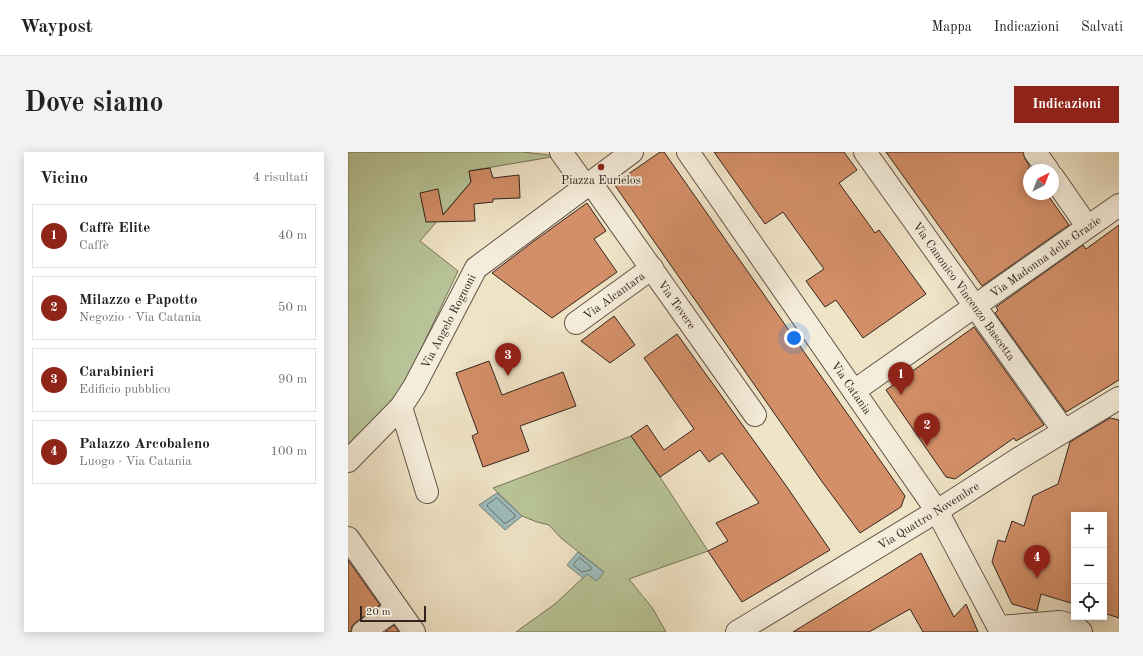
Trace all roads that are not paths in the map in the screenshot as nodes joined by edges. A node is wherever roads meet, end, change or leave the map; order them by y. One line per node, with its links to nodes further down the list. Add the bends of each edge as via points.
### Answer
1 (561, 152): 8 (street, Via Tevere)
2 (632, 152): 8 (street, Via Angelo Rognoni)
3 (688, 152): 14 (street, Via Catania)
4 (865, 152): 12 (street, Via Canonico Vincenzo Bascetta)
5 (1035, 152): 6 (street)
6 (1044, 164)
7 (1059, 186): 10 (street)
8 (589, 189): 11 (street, Via Tevere); 16 (street, Via Angelo Rognoni, via 476,268)
9 (1119, 205): 10 (street, Via Madonna delle Grazie)
10 (1087, 226): 12 (street, Via Madonna delle Grazie)
11 (652, 268): 13 (street, Via Alcantara); 17 (street, Via Tevere)
12 (975, 305): 14 (street, Via Madonna delle Grazie); 18 (street, Via Canonico Vincenzo Bascetta)
13 (576, 323)
14 (854, 391): 21 (street, Via Catania)
15 (1119, 398): 18 (street, Via Quattro Novembre)
16 (401, 408): 19 (street, Via Angelo Rognoni); 20 (street)
17 (755, 415)
18 (1064, 431): 21 (street, Via Quattro Novembre)
19 (348, 461)
20 (427, 492)
21 (938, 511): 24 (street, Via Catania); 27 (street, Via Quattro Novembre)
22 (348, 538): 23 (street)
23 (397, 608): 25 (street); 26 (street)
24 (1000, 630): 28 (street, via 1060,622 1074,626)
25 (363, 632)
26 (414, 632)
27 (738, 632)
28 (1081, 632)

